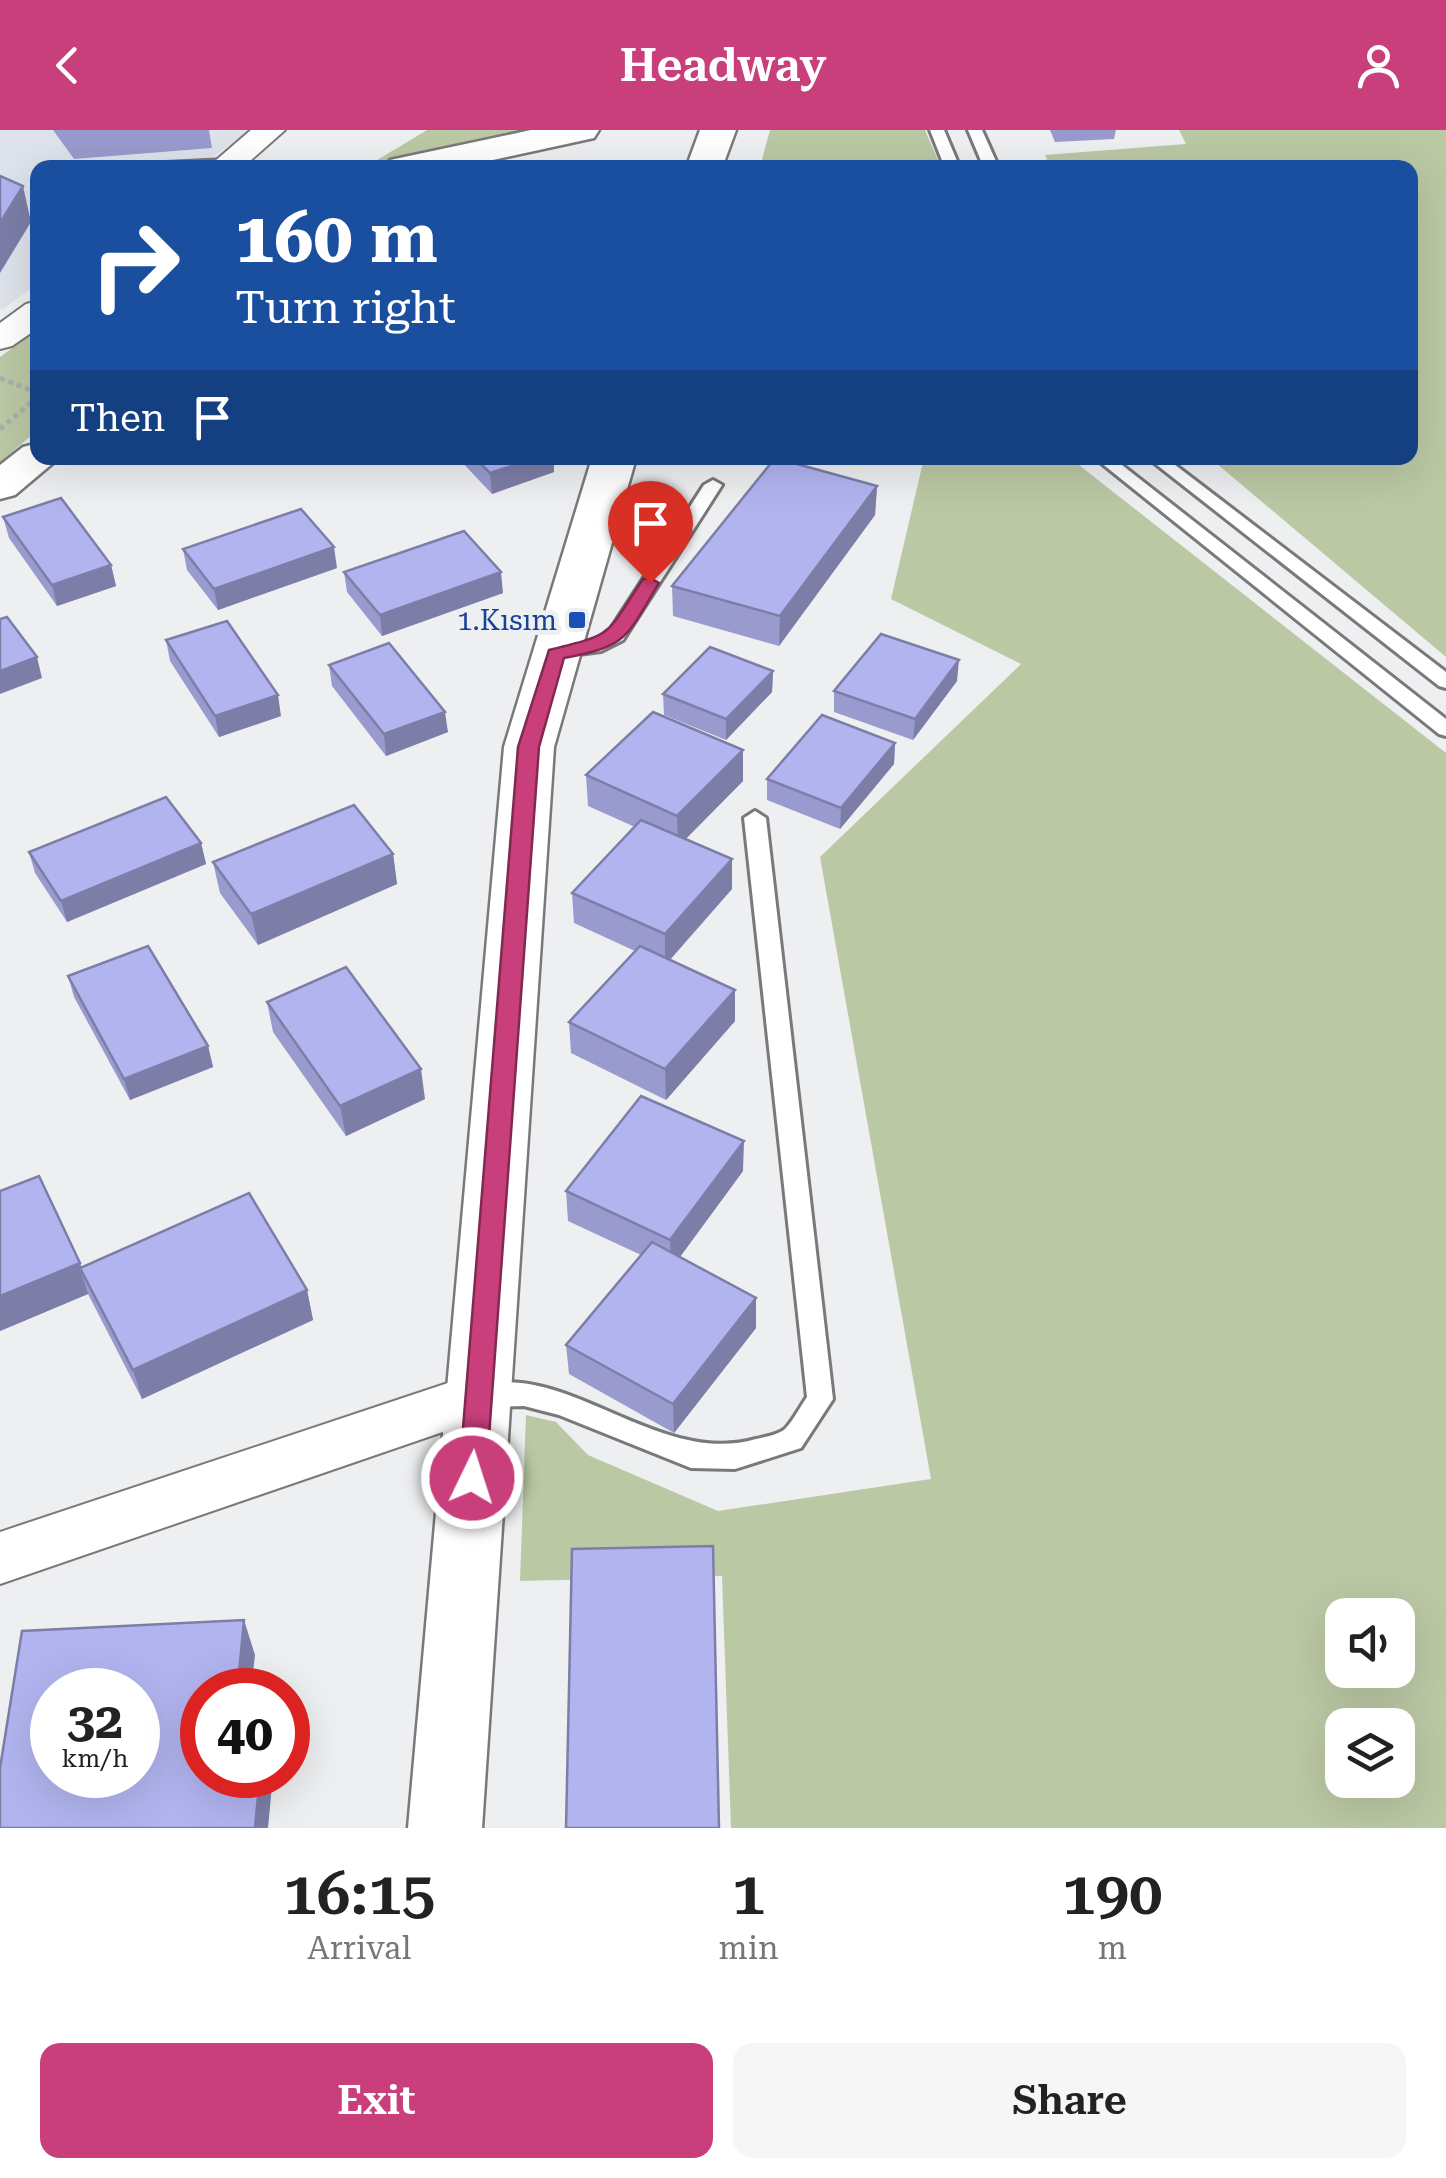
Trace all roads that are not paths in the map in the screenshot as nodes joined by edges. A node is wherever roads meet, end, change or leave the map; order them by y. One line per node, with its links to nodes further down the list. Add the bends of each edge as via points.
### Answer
1 (581, 130): 7 (street)
2 (718, 130): 8 (street)
3 (938, 130): 9 (lane)
4 (975, 130): 10 (lane)
5 (267, 131): 6 (street)
6 (231, 160)
7 (440, 160)
8 (707, 160)
9 (950, 160)
10 (985, 160)
11 (30, 316): 12 (street)
12 (1, 338)
13 (30, 462): 18 (street)
14 (612, 465): 19 (street)
15 (1112, 465): 21 (lane)
16 (1165, 465): 20 (lane)
17 (713, 484): 19 (lane, via 616,636)
18 (0, 486)
19 (556, 654): 23 (street, via 529,747)
20 (1446, 682)
21 (1446, 729)
22 (755, 818): 23 (lane, via 820,1399 792,1440 736,1457 691,1456 524,1395)
23 (478, 1396): 24 (street); 25 (street)
24 (0, 1558)
25 (445, 1828)

